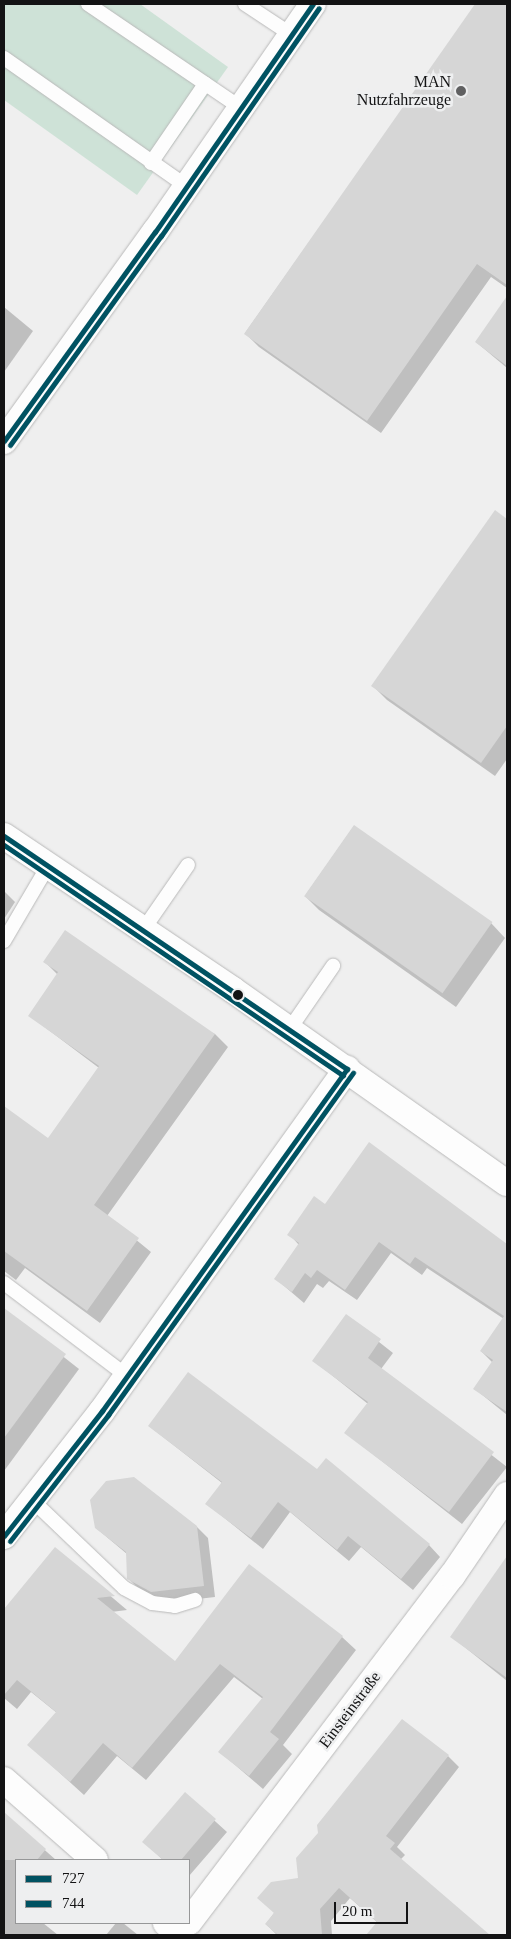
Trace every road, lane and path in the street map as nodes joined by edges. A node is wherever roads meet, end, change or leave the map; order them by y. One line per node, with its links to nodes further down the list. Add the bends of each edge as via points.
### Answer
1 (88, 4): 6 (lane)
2 (245, 4): 4 (lane)
3 (313, 4): 4 (street)
4 (292, 35): 7 (street)
5 (4, 58): 8 (lane)
6 (205, 84): 7 (lane); 8 (lane)
7 (240, 108): 9 (street)
8 (152, 163): 9 (lane)
9 (186, 186): 10 (street)
10 (4, 441)
11 (4, 836): 13 (street)
12 (188, 865): 14 (lane)
13 (48, 866): 14 (street); 15 (lane)
14 (143, 930): 17 (street)
15 (4, 941)
16 (333, 966): 17 (lane)
17 (289, 1030): 18 (street)
18 (347, 1069): 19 (street); 21 (street)
19 (507, 1183)
20 (4, 1283): 21 (lane)
21 (127, 1376): 23 (street)
22 (507, 1495): 28 (street, Einsteinstraße, via 452,1576)
23 (32, 1500): 24 (street); 25 (lane, via 124,1588 152,1603 175,1606)
24 (4, 1536)
25 (195, 1600)
26 (4, 1780): 27 (street)
27 (94, 1859)
28 (190, 1921)
29 (167, 1924): 31 (street)
30 (188, 1924): 31 (street, Einsteinstraße)
31 (180, 1935)

